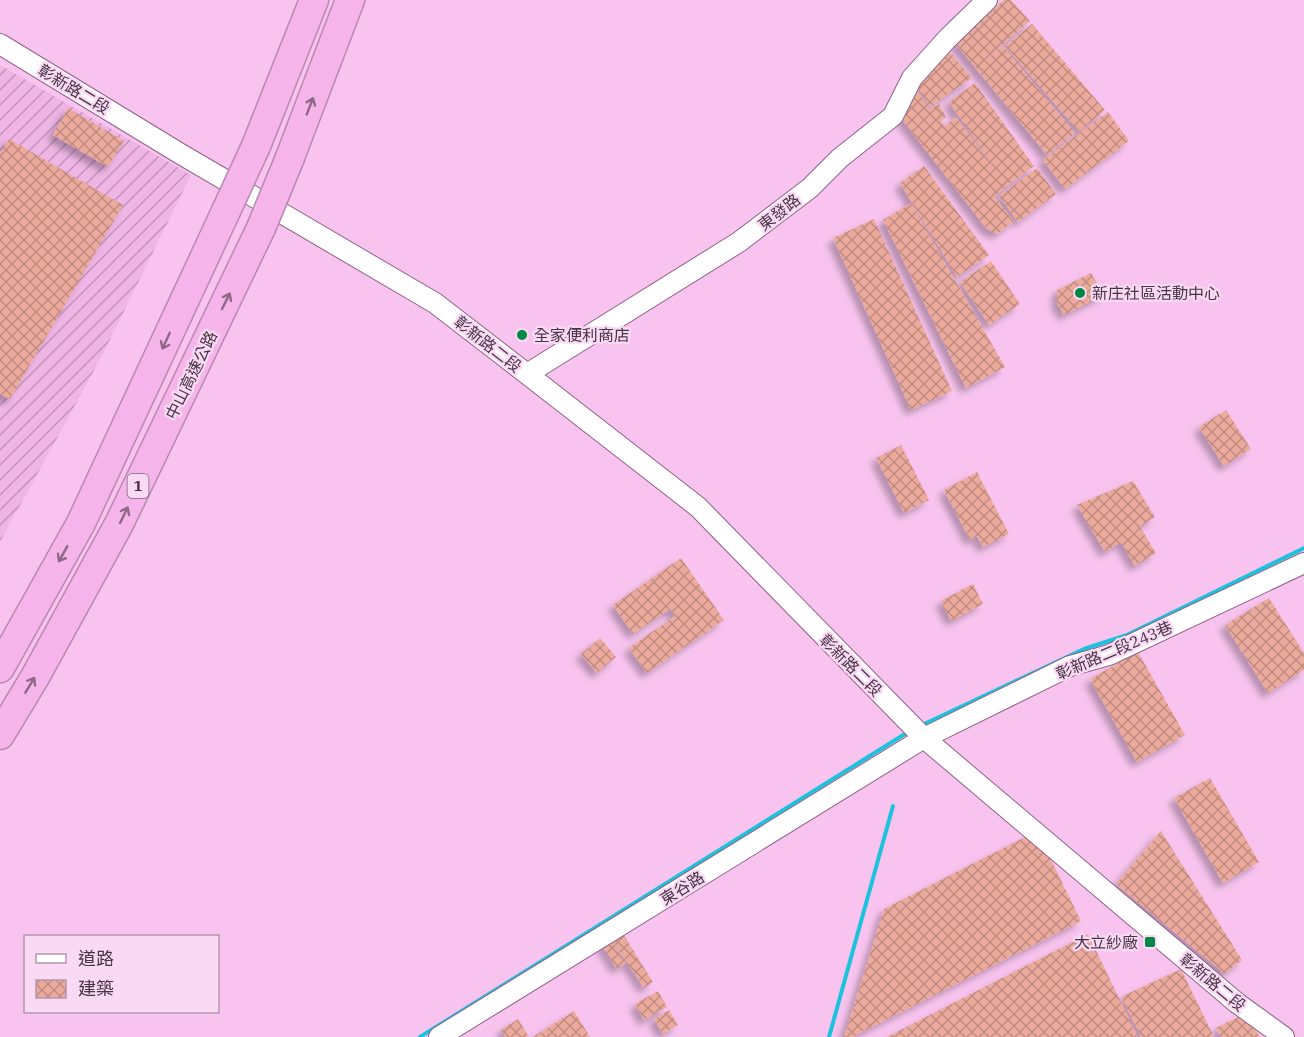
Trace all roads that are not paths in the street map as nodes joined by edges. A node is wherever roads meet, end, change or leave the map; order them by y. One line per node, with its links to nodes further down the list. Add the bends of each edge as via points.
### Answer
1 (314, 0): 7 (highway, 1, one-way to 7, bridge, via 256,146 81,522)
2 (350, 0): 9 (highway, 中山高速公路 / 1, one-way to 2, bridge, via 119,524 261,228)
3 (987, 0): 5 (street, 東發路, via 912,78 893,116 840,158 810,188 739,242)
4 (0, 44): 5 (street, 彰新路二段, via 435,303)
5 (527, 374): 8 (street, 彰新路二段, via 698,507)
6 (1304, 563): 8 (street, 彰新路二段243巷, via 1108,656 1070,666)
7 (0, 668)
8 (918, 732): 10 (street, 東谷路); 11 (street, 彰新路二段, via 1237,1003)
9 (0, 735)
10 (439, 1037)
11 (1284, 1037)

